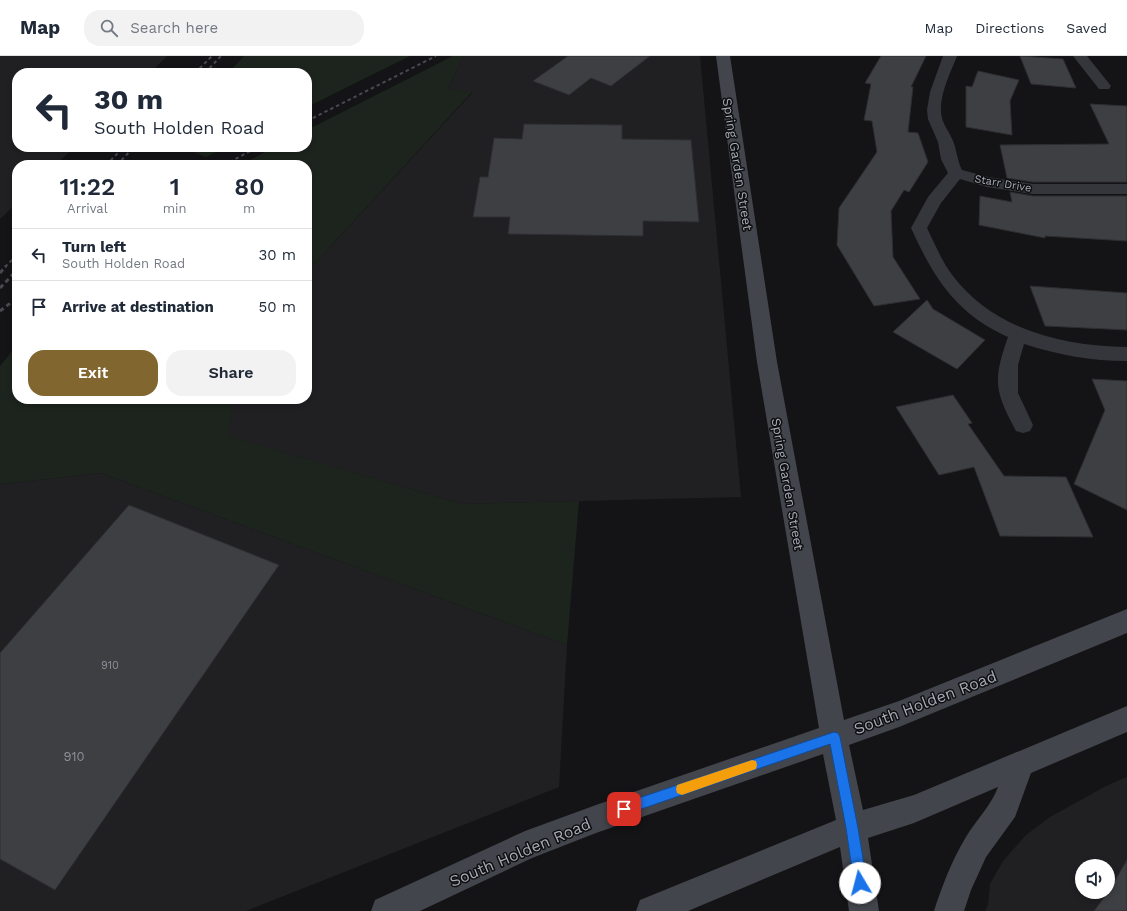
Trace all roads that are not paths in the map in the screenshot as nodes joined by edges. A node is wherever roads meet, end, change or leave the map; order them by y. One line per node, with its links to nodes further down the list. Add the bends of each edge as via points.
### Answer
1 (723, 56): 12 (main road, Spring Garden Street, via 767,362)
2 (950, 56): 5 (street, Starr Drive, via 936,92 934,110 935,119)
3 (1080, 56): 4 (street)
4 (1104, 86)
5 (956, 173): 6 (street, Starr Drive, via 986,182 1033,189); 7 (street, via 934,201 919,228 948,282 962,297 987,318)
6 (1127, 189)
7 (1018, 334): 8 (street, via 1046,344 1080,351); 9 (street, via 1008,365 1008,393)
8 (1127, 354)
9 (1023, 425)
10 (1127, 621): 12 (main road, South Holden Road, via 900,714)
11 (1127, 719): 13 (main road)
12 (834, 737): 14 (main road, Spring Garden Street); 15 (main road, South Holden Road, via 525,846)
13 (1021, 764): 14 (main road, via 914,809); 18 (main road, via 1005,807 976,847 957,886)
14 (852, 828): 16 (main road); 17 (main road, Spring Garden Street)
15 (386, 911)
16 (651, 911)
17 (864, 911)
18 (949, 911)

